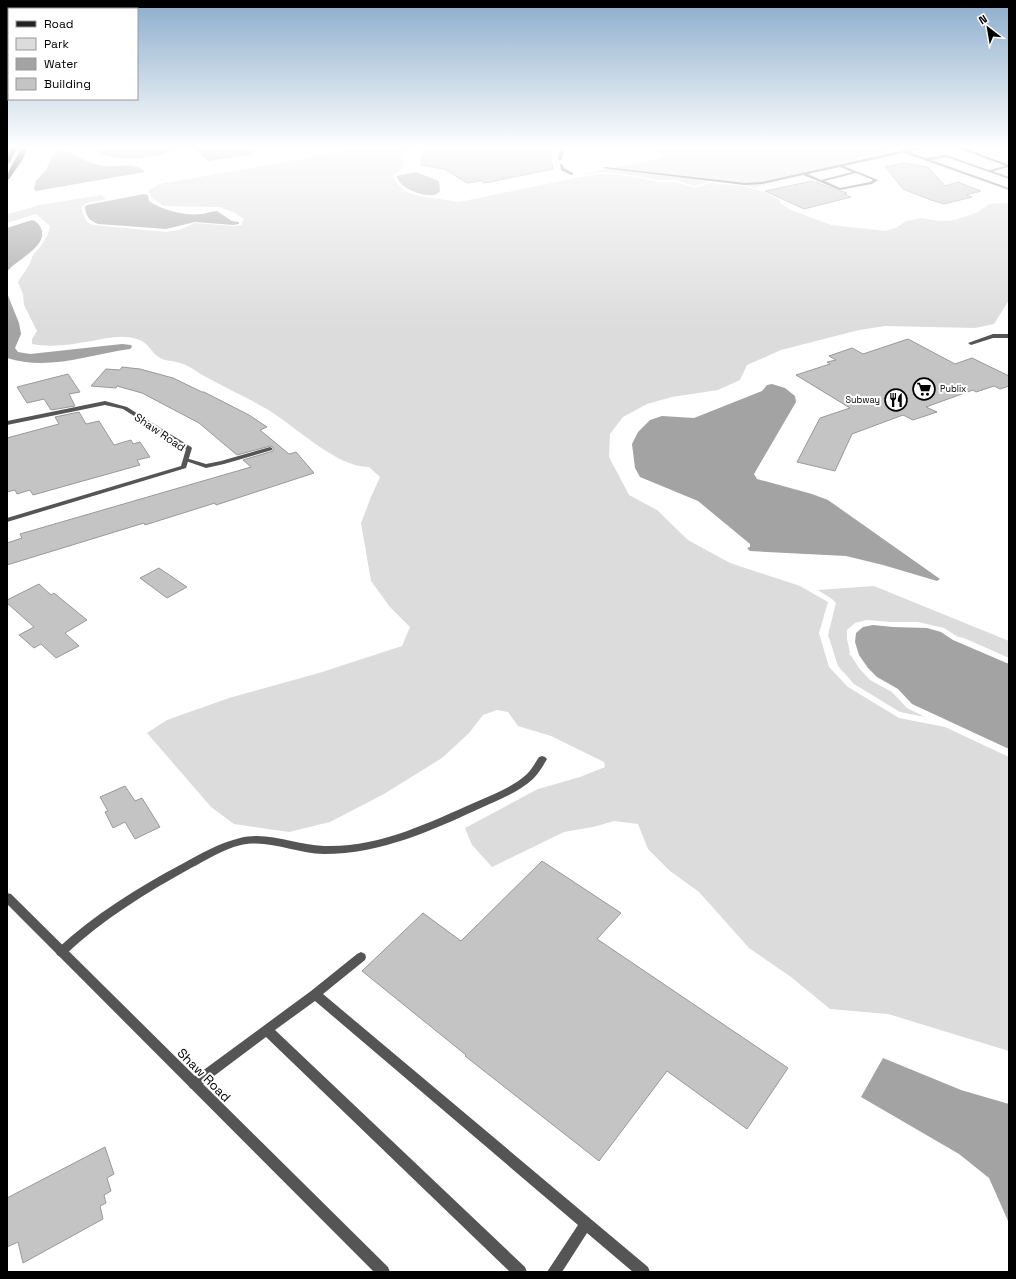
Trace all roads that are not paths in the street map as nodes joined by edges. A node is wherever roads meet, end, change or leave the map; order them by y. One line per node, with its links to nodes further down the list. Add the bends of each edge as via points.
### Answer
1 (1009, 336): 2 (street, via 993,336)
2 (971, 343)
3 (7, 423): 5 (street, Shaw Road, via 105,402 125,408 189,448)
4 (270, 449): 5 (street, via 206,466)
5 (186, 460): 6 (street, Shaw Road, via 184,467)
6 (7, 520)
7 (542, 759): 9 (street, via 529,777 512,789 401,837 359,847 325,850 305,849 262,839 247,840 217,850 131,896 80,933)
8 (7, 897): 9 (street, Shaw Road)
9 (61, 952): 13 (street, Shaw Road)
10 (361, 957): 11 (street)
11 (315, 994): 12 (street); 14 (street)
12 (267, 1030): 13 (street); 16 (street)
13 (194, 1084): 15 (street, Shaw Road)
14 (586, 1224): 17 (street); 18 (street)
15 (383, 1272)
16 (520, 1272)
17 (554, 1272)
18 (642, 1272)

